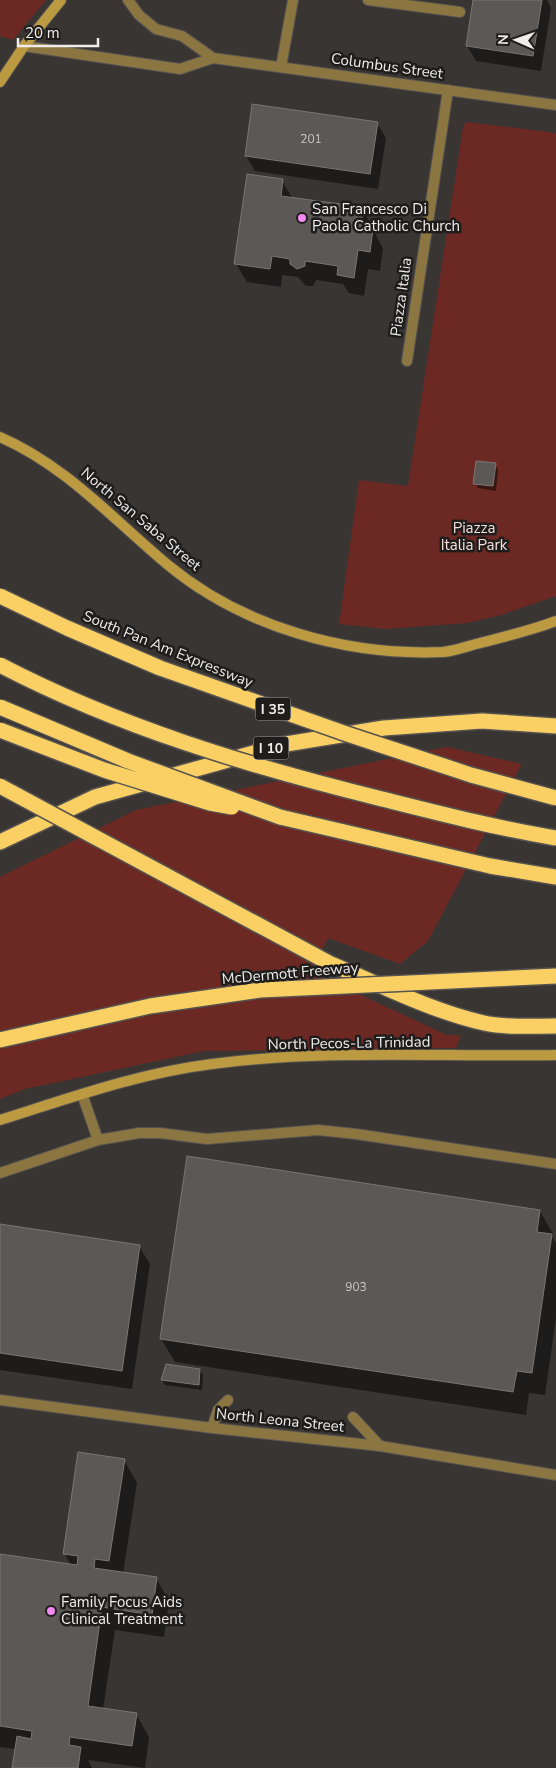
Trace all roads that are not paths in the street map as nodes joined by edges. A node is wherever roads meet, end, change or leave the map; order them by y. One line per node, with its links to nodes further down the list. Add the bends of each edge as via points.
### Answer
1 (61, 0): 6 (main road)
2 (128, 0): 7 (street, Columbus Street, via 139,15 156,29 182,36)
3 (293, 0): 8 (street)
4 (368, 0): 5 (street)
5 (460, 12)
6 (24, 46): 7 (street, Columbus Street, via 180,69); 9 (main road)
7 (213, 58): 8 (street, Columbus Street)
8 (281, 67): 10 (street, Columbus Street)
9 (0, 82)
10 (448, 90): 11 (street, Columbus Street); 12 (street, Piazza Italia)
11 (556, 105)
12 (407, 361)
13 (0, 437): 15 (main road, North San Saba Street, via 62,474 170,567 201,588 245,615 293,632 340,644 445,652)
14 (0, 596): 21 (highway, South Pan Am Expressway / I 35, bridge, via 178,675 471,775)
15 (556, 621)
16 (0, 665): 23 (highway, bridge, via 60,694 225,756 311,782 499,828)
17 (0, 707): 22 (highway, bridge, via 128,761)
18 (556, 726): 24 (highway, I 10, via 482,721 384,728 286,744 94,797)
19 (0, 730): 22 (highway, bridge, via 104,770 210,803)
20 (0, 786): 27 (highway, bridge, via 331,964 434,1008 484,1023)
21 (556, 798)
22 (280, 817): 25 (highway, via 490,866)
23 (556, 838)
24 (0, 842)
25 (556, 877)
26 (556, 976): 28 (highway, McDermott Freeway, bridge, via 260,990 150,1006)
27 (556, 1026)
28 (0, 1040)
29 (556, 1055): 30 (main road, North Pecos-La Trinidad, via 313,1056 211,1064 123,1081)
30 (82, 1094): 31 (main road, North Pecos-La Trinidad); 32 (street)
31 (0, 1120)
32 (98, 1140): 33 (street, via 139,1133 207,1139 318,1130); 34 (street)
33 (556, 1164)
34 (0, 1173)
35 (0, 1400): 38 (street, North Leona Street)
36 (228, 1400): 38 (street, via 218,1410)
37 (353, 1416): 39 (street)
38 (212, 1428): 39 (street, North Leona Street)
39 (380, 1446): 40 (street, North Leona Street)
40 (556, 1475)

